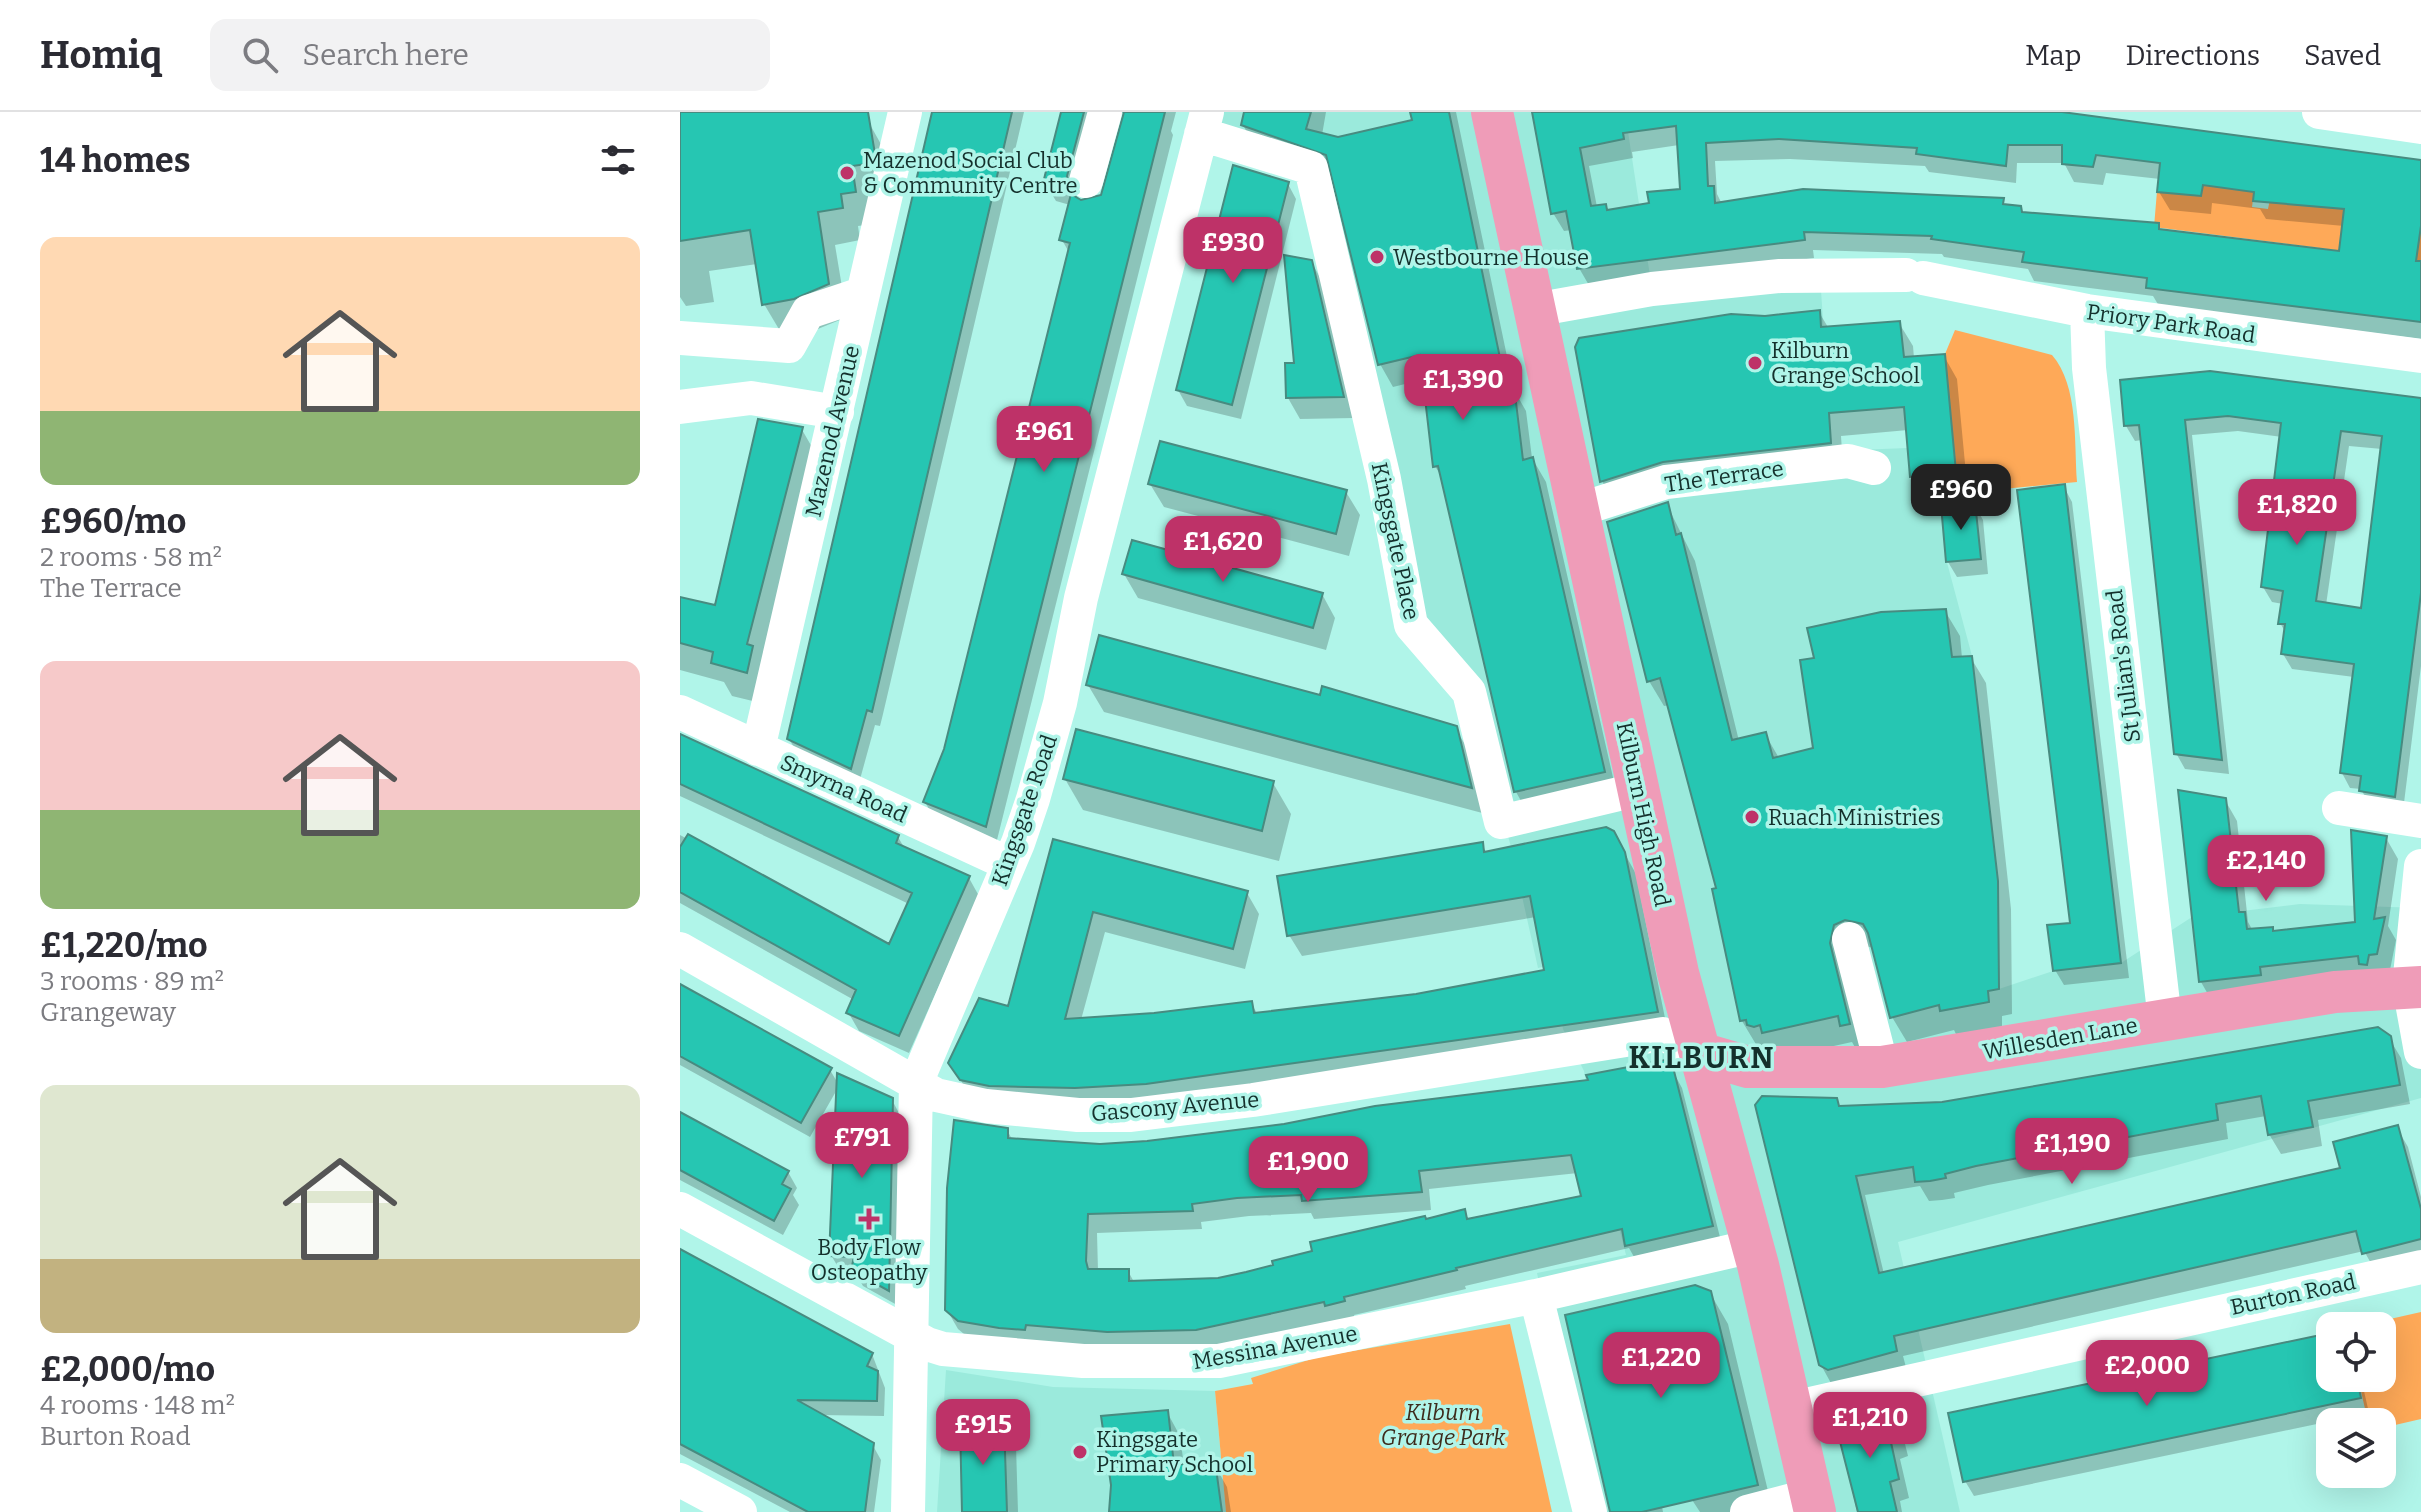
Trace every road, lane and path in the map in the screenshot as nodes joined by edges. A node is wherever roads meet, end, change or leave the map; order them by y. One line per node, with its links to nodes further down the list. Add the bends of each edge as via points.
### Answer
1 (905, 112): 8 (street, Mazenod Avenue)
2 (1105, 112): 7 (street)
3 (1492, 112): 9 (main road, Kilburn High Road)
4 (2319, 112): 6 (street)
5 (1204, 123): 19 (street, Kingsgate Place, via 1311,168 1384,479 1411,625 1469,692 1501,822); 22 (street, Kingsgate Road, via 1081,598 1060,703)
6 (2421, 127)
7 (1086, 181)
8 (862, 294): 11 (street, via 808,312 789,346); 14 (street, Mazenod Avenue)
9 (1534, 310): 10 (street, Priory Park Road, via 1652,289 1780,276 1914,277); 16 (main road, Kilburn High Road)
10 (2087, 311): 12 (street, Priory Park Road); 27 (street, St Julian's Road, via 2089,368)
11 (680, 338)
12 (2421, 356)
13 (680, 407): 14 (street, via 751,398)
14 (837, 412): 18 (street, Mazenod Avenue)
15 (1874, 468): 16 (street, The Terrace, via 1848,461 1666,482)
16 (1578, 510): 19 (main road, Kilburn High Road)
17 (680, 712): 18 (street, Smyrna Road)
18 (758, 749): 22 (street, Smyrna Road)
19 (1640, 789): 29 (main road, Kilburn High Road)
20 (2339, 808): 21 (street)
21 (2421, 821)
22 (1009, 864): 31 (street, Kingsgate Road)
23 (2421, 866): 26 (street)
24 (1849, 939): 30 (street)
25 (680, 949): 31 (street, Gascony Avenue)
26 (2415, 986): 27 (main road, Willesden Lane, via 2335,992); 28 (street)
27 (2165, 1020): 30 (main road, Willesden Lane)
28 (2421, 1052)
29 (1700, 1053): 30 (main road, Willesden Lane, via 1748,1067); 31 (street, Gascony Avenue, via 1663,1034 1131,1115 1078,1115 951,1101); 33 (main road, Kilburn High Road)
30 (1882, 1067)
31 (916, 1083): 36 (street, Kingsgate Road)
32 (680, 1209): 36 (street, Messina Avenue)
33 (1753, 1246): 35 (street, Messina Avenue); 37 (main road, Kilburn High Road)
34 (2421, 1267): 37 (street, Burton Road)
35 (1536, 1296): 36 (street, Messina Avenue, via 1203,1362 1083,1361 943,1349); 42 (street)
36 (912, 1337): 41 (street, Kingsgate Road)
37 (1792, 1408): 39 (main road, Kilburn High Road)
38 (680, 1480): 40 (street)
39 (1813, 1504): 43 (street)
40 (740, 1512)
41 (908, 1512)
42 (1590, 1512)
43 (1747, 1512)

